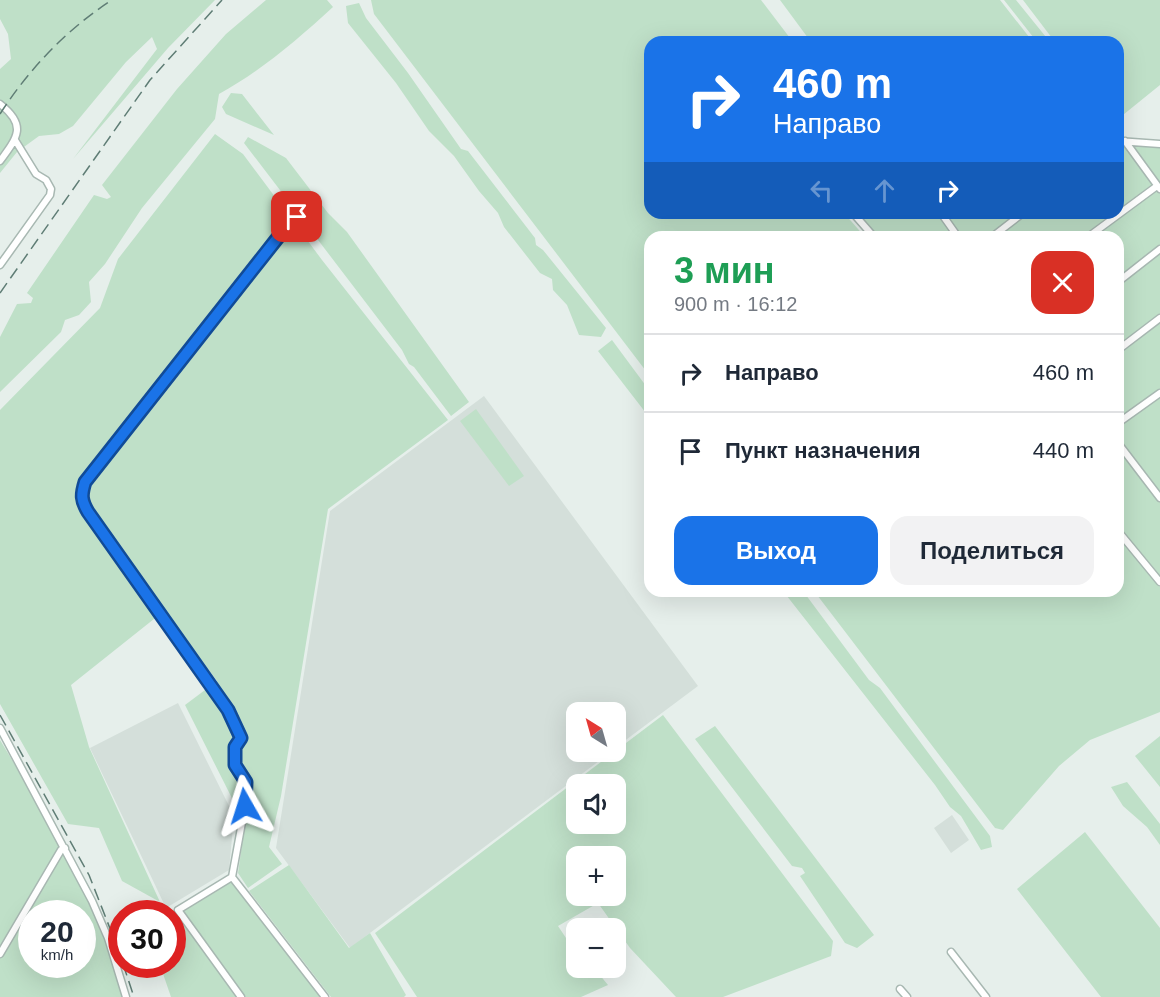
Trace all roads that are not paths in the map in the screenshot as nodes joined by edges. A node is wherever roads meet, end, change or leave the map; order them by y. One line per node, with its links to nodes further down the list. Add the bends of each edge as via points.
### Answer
1 (0, 104): 2 (street, via 16,122)
2 (15, 140): 6 (street); 17 (street, via 36,174 51,189)
3 (1124, 141): 4 (street)
4 (1160, 144)
5 (1124, 145): 7 (street)
6 (0, 161)
7 (1159, 187): 8 (street)
8 (1124, 212)
9 (297, 217): 29 (street, via 85,482 81,494 88,512 228,710 241,738 235,747 235,765 246,782 245,806)
10 (858, 219): 13 (street)
11 (1015, 219): 14 (street)
12 (1114, 219): 15 (street)
13 (869, 231)
14 (1000, 231)
15 (1097, 231)
16 (1160, 249): 18 (street)
17 (0, 265)
18 (1124, 277)
19 (1160, 318): 20 (street)
20 (1124, 345)
21 (1160, 393): 22 (street)
22 (1124, 419)
23 (1124, 451): 24 (street)
24 (1160, 498)
25 (1124, 538): 26 (street)
26 (1160, 582)
27 (0, 728): 28 (street)
28 (65, 848): 31 (street); 33 (street, via 108,938)
29 (232, 877): 34 (street, via 178,910); 35 (street)
30 (951, 952): 37 (street)
31 (0, 954)
32 (900, 989): 36 (street)
33 (126, 997)
34 (241, 997)
35 (325, 997)
36 (907, 997)
37 (986, 997)

